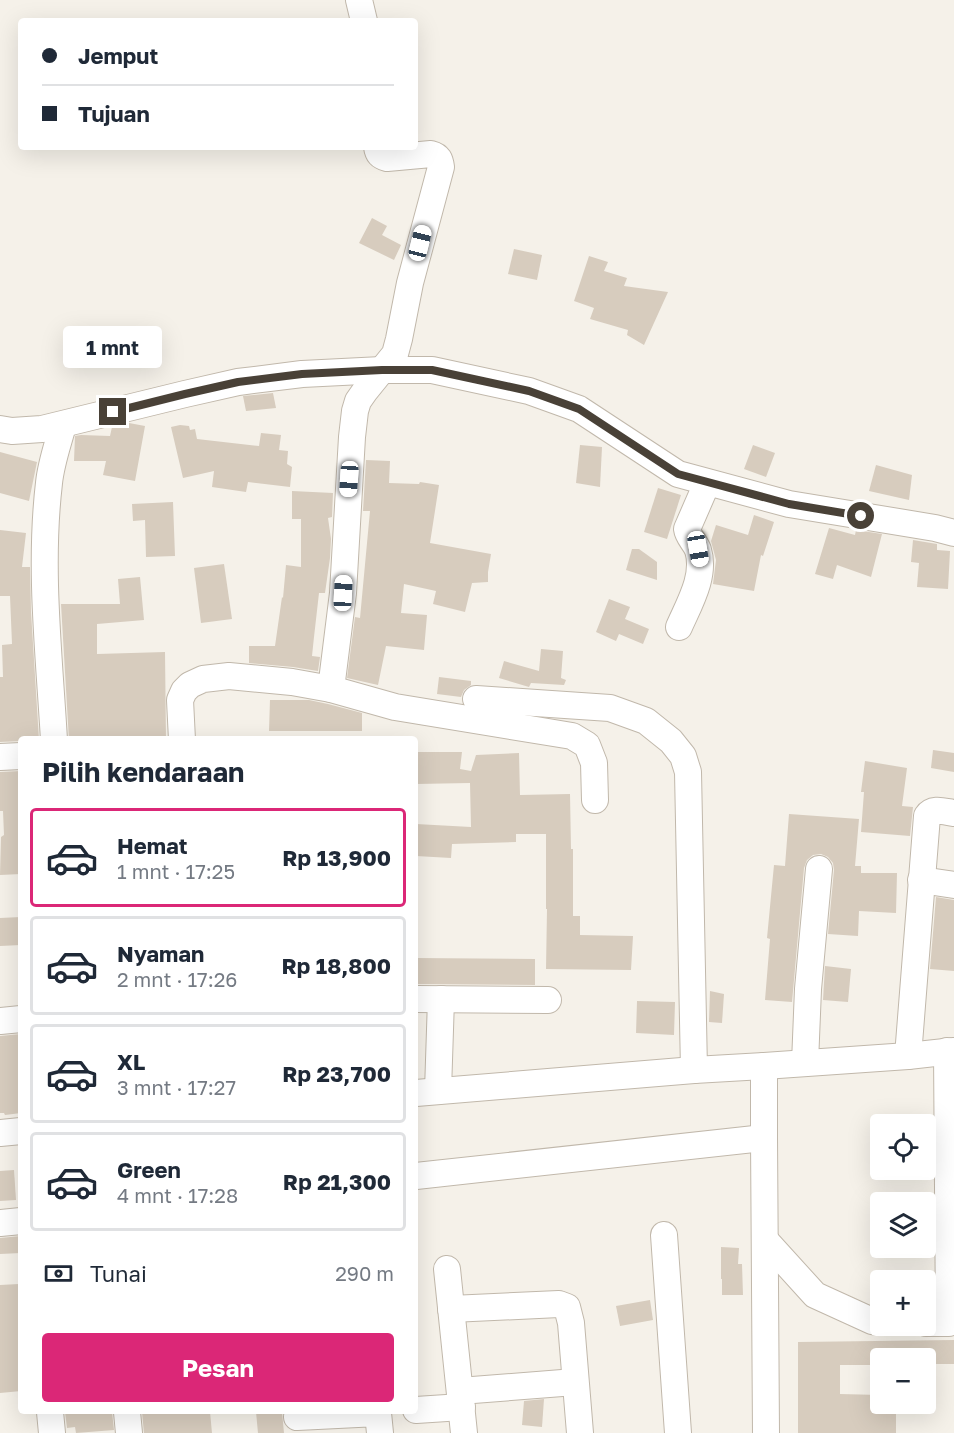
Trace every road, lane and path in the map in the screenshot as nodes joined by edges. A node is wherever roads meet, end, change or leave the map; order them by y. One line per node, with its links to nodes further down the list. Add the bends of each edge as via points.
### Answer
1 (359, 0): 2 (street)
2 (363, 18)
3 (378, 150): 4 (street, via 387,158 436,155 441,167 395,354)
4 (382, 370): 5 (street, via 238,382); 7 (street, via 432,370 529,391 579,409 678,474); 10 (street, via 355,411 343,593)
5 (63, 424): 6 (street, via 28,431); 12 (street, via 49,480 46,515 45,586)
6 (0, 429)
7 (707, 483): 8 (street, via 789,504); 9 (street, via 687,530 700,561 697,583)
8 (954, 533)
9 (679, 627)
10 (332, 689): 13 (street, via 229,676 203,679 190,685 180,700); 16 (street, via 395,707 572,736 587,745 594,763)
11 (476, 699): 30 (street, via 610,708 646,722 683,756 688,772)
12 (54, 736)
13 (182, 736)
14 (18, 756): 15 (street)
15 (0, 757)
16 (594, 800)
17 (954, 813): 19 (street, via 933,811 927,816)
18 (819, 869): 28 (street)
19 (921, 880): 20 (street); 26 (street)
20 (954, 885)
21 (428, 999): 22 (street); 27 (street)
22 (548, 1000)
23 (18, 1019): 24 (street)
24 (0, 1021)
25 (951, 1051): 26 (street); 43 (street, via 949,1323)
26 (908, 1056): 28 (street)
27 (427, 1063): 31 (street)
28 (805, 1063): 29 (street)
29 (764, 1066): 30 (street); 34 (street)
30 (694, 1070): 31 (street)
31 (427, 1092)
32 (18, 1131): 33 (street)
33 (0, 1133)
34 (764, 1138): 35 (street); 39 (street)
35 (418, 1176)
36 (18, 1221): 37 (street)
37 (0, 1223)
38 (664, 1235): 55 (street)
39 (765, 1240): 42 (street, via 815,1295); 56 (street)
40 (447, 1269): 41 (street)
41 (451, 1309): 44 (street, via 559,1304 567,1307 572,1323); 45 (street)
42 (870, 1321)
43 (936, 1323)
44 (575, 1382): 45 (street); 54 (street)
45 (461, 1399): 46 (street); 53 (street)
46 (418, 1410)
47 (50, 1414): 51 (street)
48 (127, 1414): 52 (street)
49 (297, 1417): 50 (street)
50 (383, 1417)
51 (52, 1433)
52 (129, 1433)
53 (464, 1433)
54 (580, 1433)
55 (678, 1433)
56 (766, 1433)

